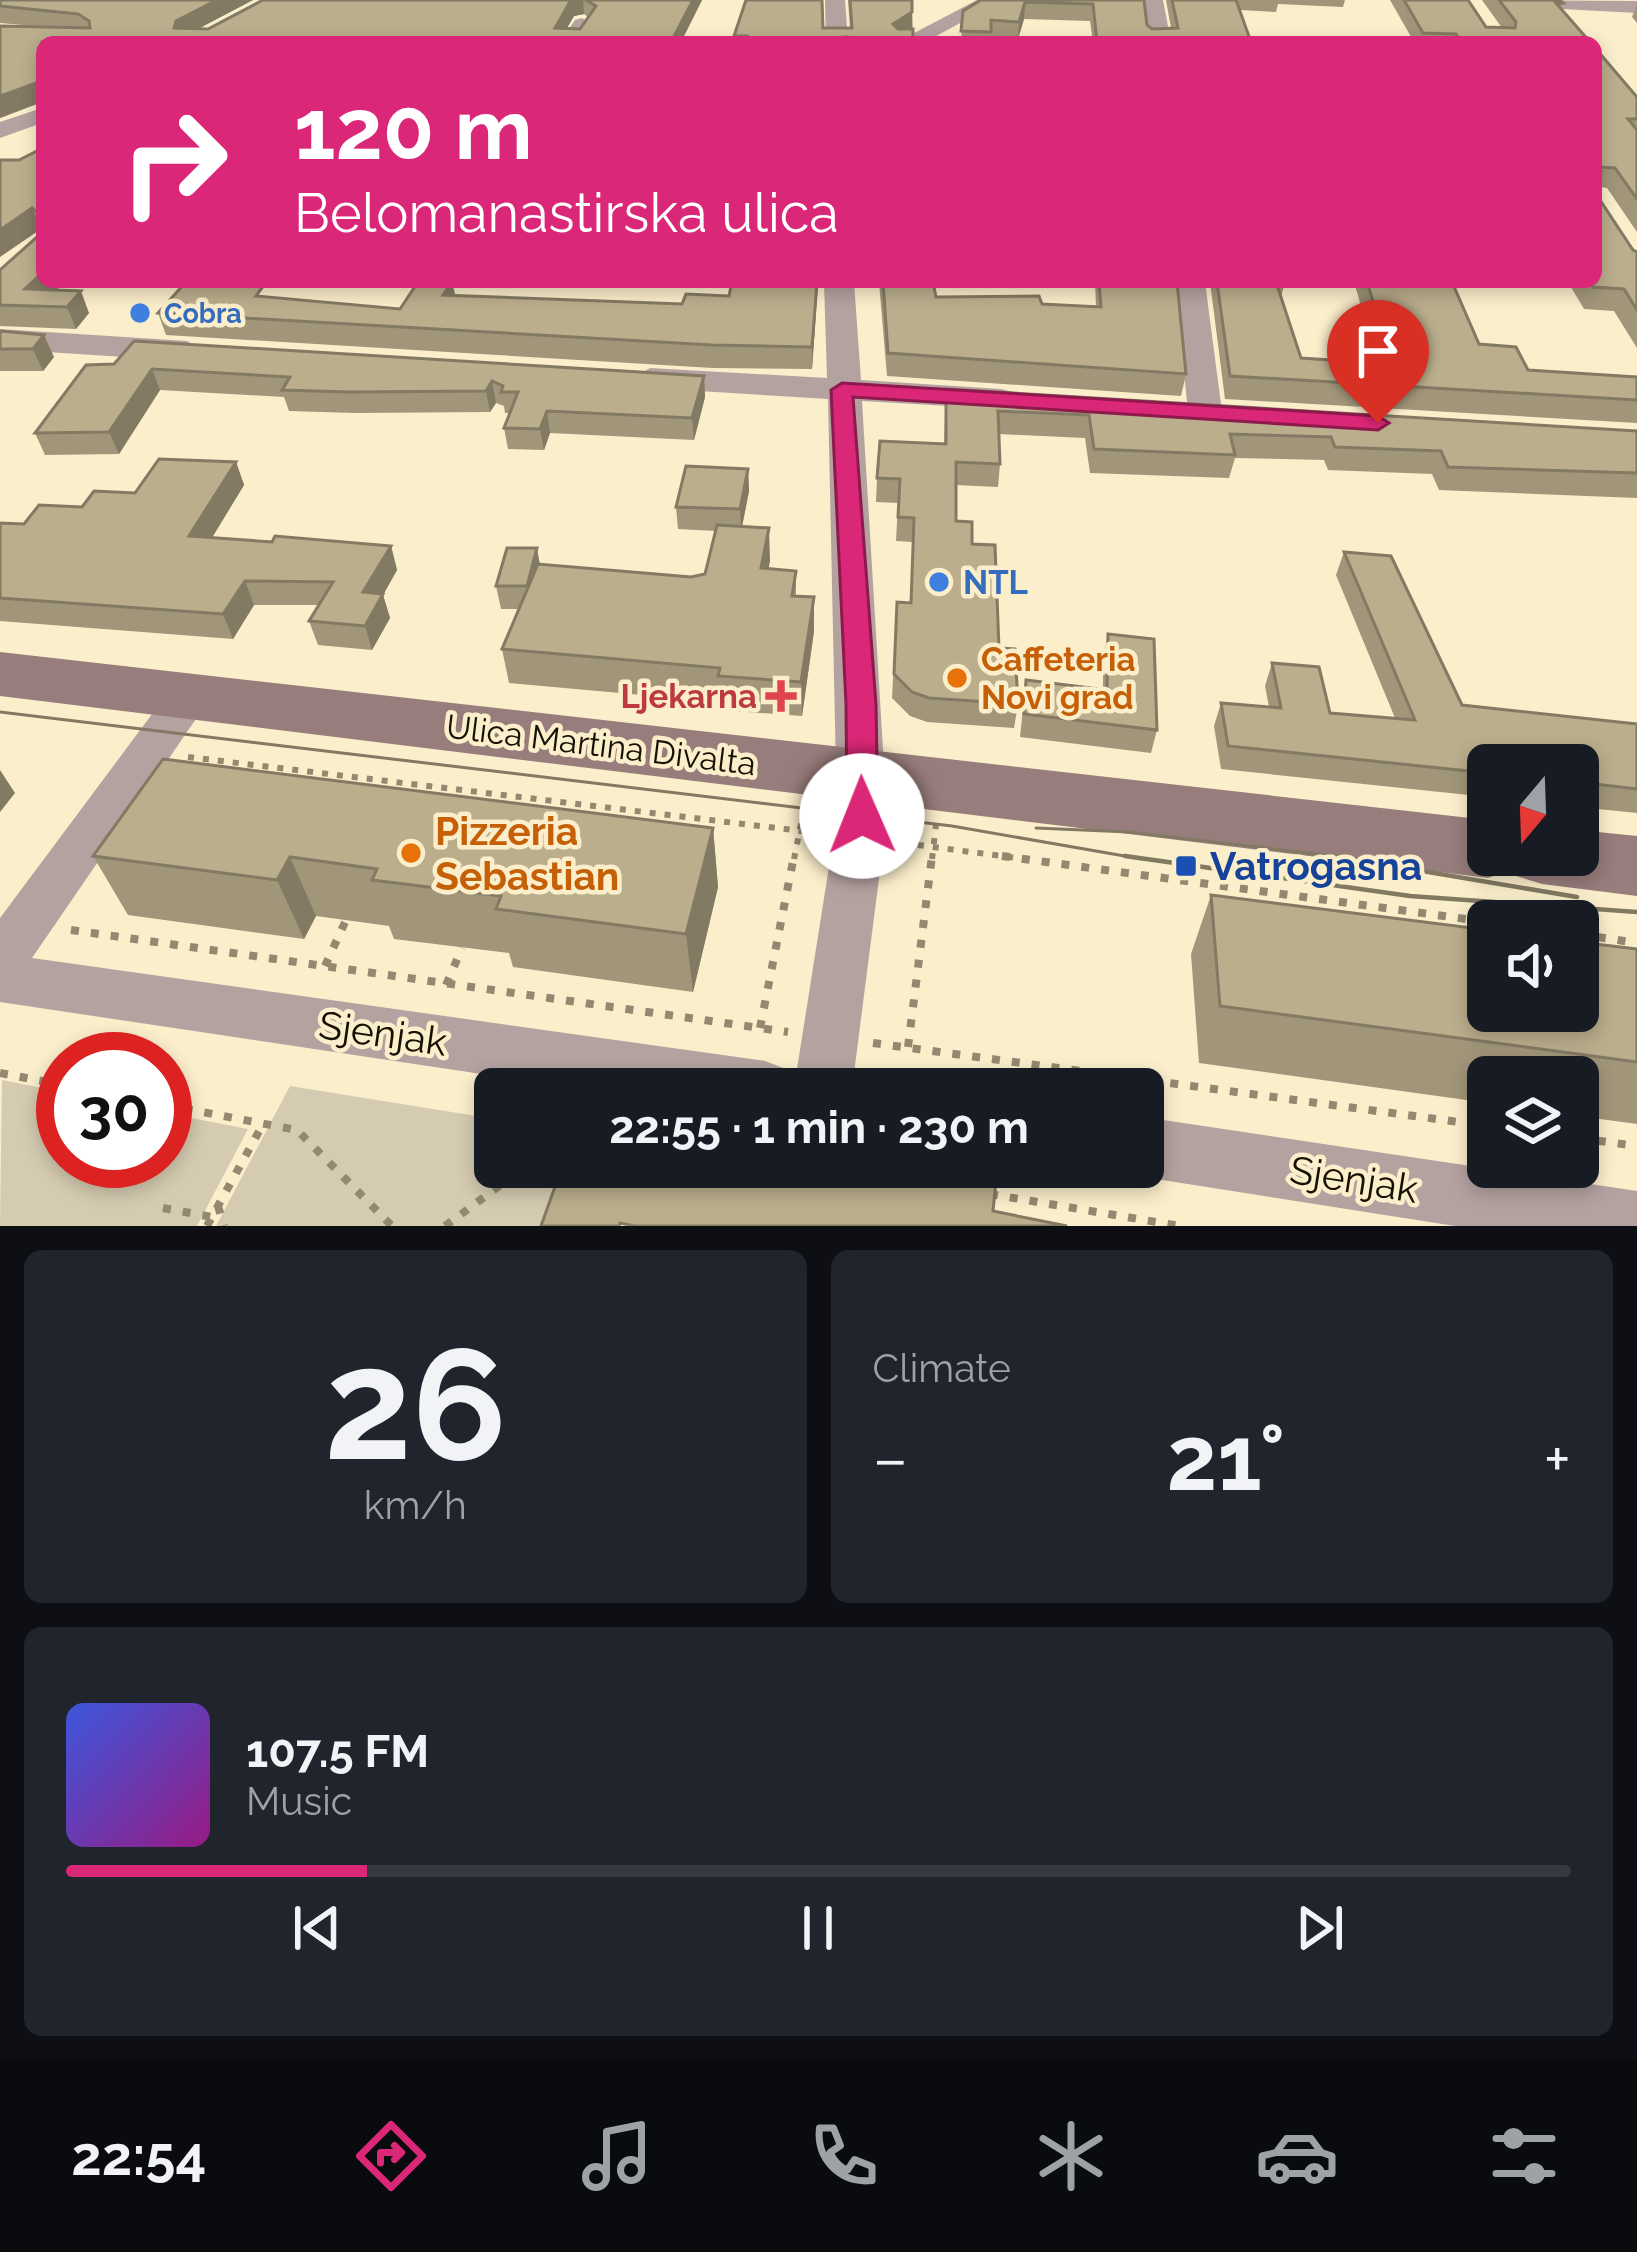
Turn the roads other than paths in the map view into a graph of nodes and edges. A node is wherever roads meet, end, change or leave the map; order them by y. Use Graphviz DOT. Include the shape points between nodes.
graph roads {
  1 [pos="835,0"];
  2 [pos="994,0"];
  3 [pos="1153,0"];
  4 [pos="1503,0"];
  5 [pos="1637,7"];
  6 [pos="837,36"];
  7 [pos="920,36"];
  8 [pos="1159,36"];
  9 [pos="36,118"];
  10 [pos="0,131"];
  11 [pos="838,288"];
  12 [pos="1191,288"];
  13 [pos="0,339"];
  14 [pos="211,352"];
  15 [pos="612,376"];
  16 [pos="842,390"];
  17 [pos="1044,402"];
  18 [pos="1205,412"];
  19 [pos="0,674"];
  20 [pos="189,697"];
  21 [pos="836,772"];
  22 [pos="1467,847"];
  23 [pos="1599,862"];
  24 [pos="1637,866"];
  25 [pos="0,960"];
  26 [pos="0,978"];
  27 [pos="827,1064"];
  28 [pos="620,1068"];
  29 [pos="1164,1150"];
  30 [pos="1637,1223"];
  1 -- 6 [label="street"];
  2 -- 7 [label="street"];
  3 -- 8 [label="street"];
  4 -- 5 [label="street"];
  9 -- 10 [label="street"];
  11 -- 16 [label="street"];
  12 -- 18 [label="street"];
  13 -- 14 [label="street"];
  15 -- 16 [label="street"];
  16 -- 17 [label="street"];
  16 -- 21 [label="street"];
  19 -- 20 [label="street, Ulica Martina Divalta"];
  20 -- 21 [label="street, Ulica Martina Divalta"];
  20 -- 25 [label="street"];
  21 -- 22 [label="street, Ulica Martina Divalta"];
  21 -- 27 [label="street" via="860,854"];
  23 -- 24 [label="street"];
  26 -- 28 [label="street, Sjenjak"];
  29 -- 30 [label="street, Sjenjak"];
}
